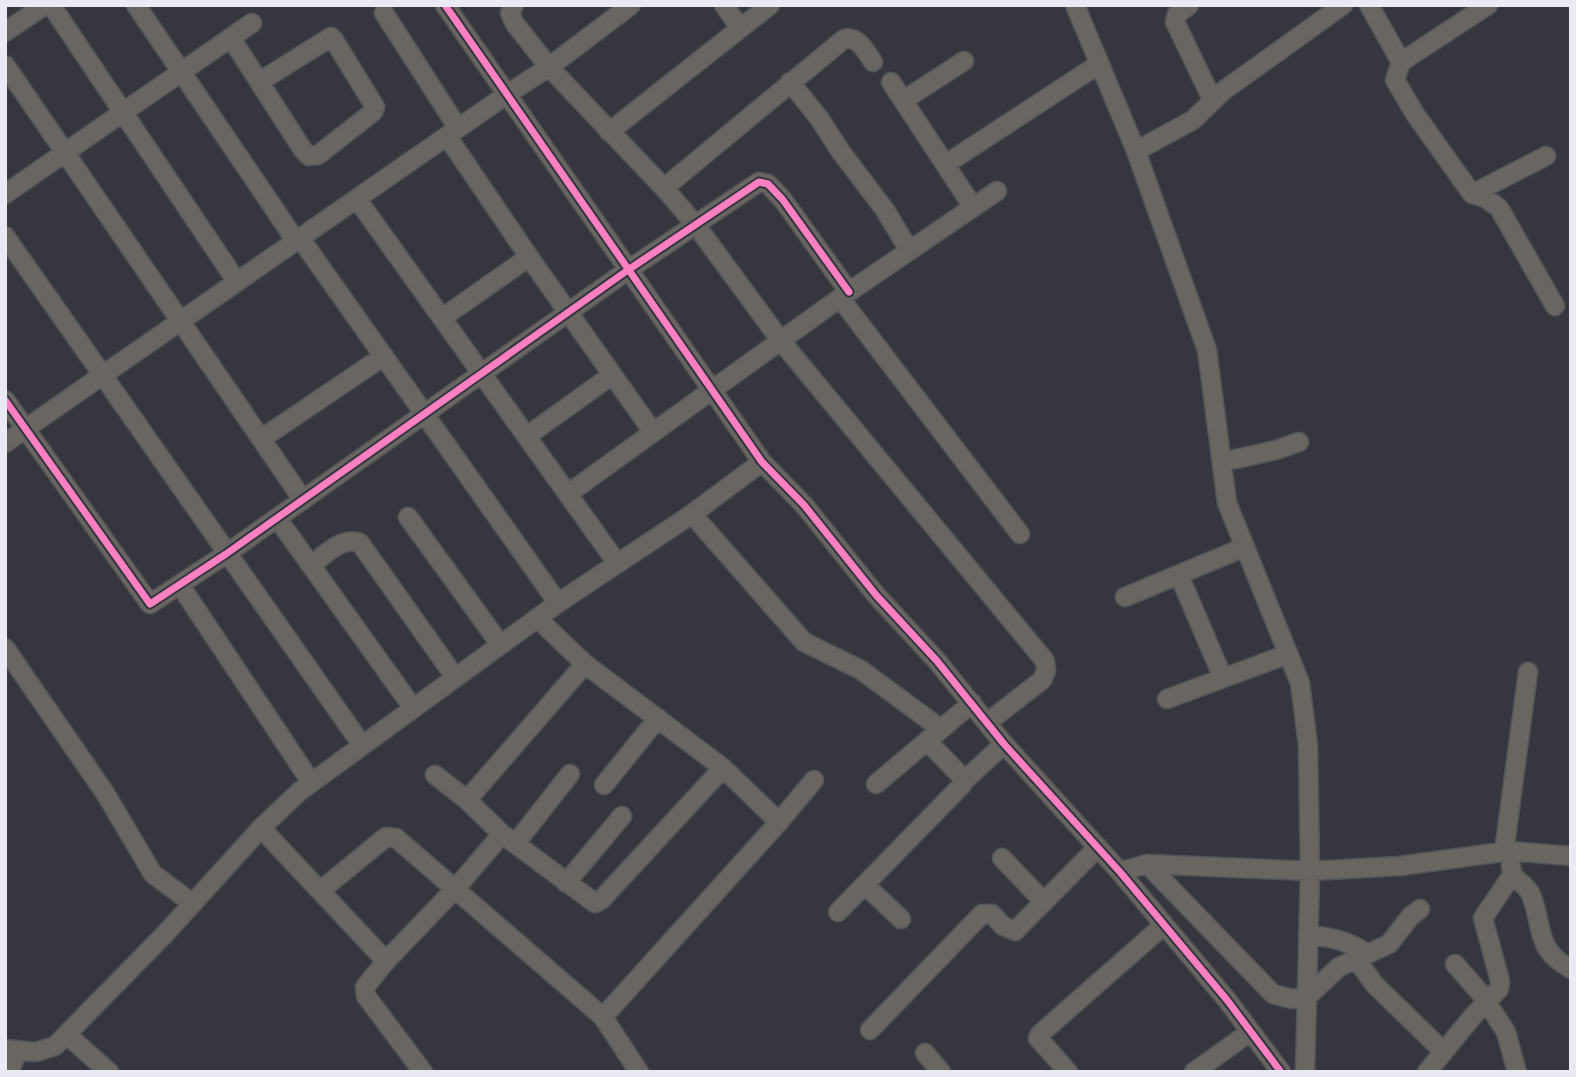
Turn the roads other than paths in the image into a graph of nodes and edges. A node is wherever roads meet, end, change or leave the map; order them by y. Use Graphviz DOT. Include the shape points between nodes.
graph roads {
  1 [pos="45,5"];
  2 [pos="51,5"];
  3 [pos="136,5"];
  4 [pos="445,5"];
  5 [pos="514,5"];
  6 [pos="631,5"];
  7 [pos="724,5"];
  8 [pos="770,5"];
  9 [pos="1075,5"];
  10 [pos="1189,5"];
  11 [pos="1343,5"];
  12 [pos="1369,5"];
  13 [pos="1488,5"];
  14 [pos="384,13"];
  15 [pos="252,23"];
  16 [pos="740,28"];
  17 [pos="5,32"];
  18 [pos="231,38"];
  19 [pos="964,61"];
  20 [pos="873,62"];
  21 [pos="1401,62"];
  22 [pos="1100,64"];
  23 [pos="5,65"];
  24 [pos="549,67"];
  25 [pos="181,73"];
  26 [pos="259,82"];
  27 [pos="790,82"];
  28 [pos="891,82"];
  29 [pos="506,95"];
  30 [pos="904,100"];
  31 [pos="1213,102"];
  32 [pos="123,113"];
  33 [pos="452,132"];
  34 [pos="609,132"];
  35 [pos="1136,151"];
  36 [pos="64,152"];
  37 [pos="1546,156"];
  38 [pos="946,164"];
  39 [pos="664,188"];
  40 [pos="997,191"];
  41 [pos="5,194"];
  42 [pos="1472,194"];
  43 [pos="357,199"];
  44 [pos="973,207"];
  45 [pos="695,225"];
  46 [pos="5,236"];
  47 [pos="298,240"];
  48 [pos="909,250"];
  49 [pos="529,257"];
  50 [pos="628,270"];
  51 [pos="237,282"];
  52 [pos="844,295"];
  53 [pos="1555,306"];
  54 [pos="569,312"];
  55 [pos="442,318"];
  56 [pos="180,322"];
  57 [pos="781,341"];
  58 [pos="384,356"];
  59 [pos="482,373"];
  60 [pos="612,375"];
  61 [pos="103,376"];
  62 [pos="711,391"];
  63 [pos="5,400"];
  64 [pos="425,414"];
  65 [pos="26,430"];
  66 [pos="653,432"];
  67 [pos="527,436"];
  68 [pos="261,439"];
  69 [pos="1299,442"];
  70 [pos="5,443"];
  71 [pos="762,462"];
  72 [pos="1222,462"];
  73 [pos="569,493"];
  74 [pos="303,500"];
  75 [pos="692,514"];
  76 [pos="408,517"];
  77 [pos="277,518"];
  78 [pos="1020,534"];
  79 [pos="1245,547"];
  80 [pos="226,554"];
  81 [pos="617,563"];
  82 [pos="312,565"];
  83 [pos="1179,575"];
  84 [pos="180,585"];
  85 [pos="1125,597"];
  86 [pos="558,603"];
  87 [pos="537,618"];
  88 [pos="500,644"];
  89 [pos="5,648"];
  90 [pos="1287,654"];
  91 [pos="584,664"];
  92 [pos="1528,672"];
  93 [pos="456,677"];
  94 [pos="1223,678"];
  95 [pos="1167,699"];
  96 [pos="972,703"];
  97 [pos="413,708"];
  98 [pos="658,718"];
  99 [pos="988,722"];
  100 [pos="934,735"];
  101 [pos="1004,744"];
  102 [pos="362,745"];
  103 [pos="723,768"];
  104 [pos="570,774"];
  105 [pos="435,775"];
  106 [pos="814,780"];
  107 [pos="964,781"];
  108 [pos="312,782"];
  109 [pos="877,784"];
  110 [pos="604,785"];
  111 [pos="467,800"];
  112 [pos="622,816"];
  113 [pos="779,822"];
  114 [pos="261,828"];
  115 [pos="509,839"];
  116 [pos="1098,847"];
  117 [pos="1511,852"];
  118 [pos="1571,856"];
  119 [pos="1002,858"];
  120 [pos="1147,864"];
  121 [pos="1310,871"];
  122 [pos="1120,872"];
  123 [pos="1512,875"];
  124 [pos="566,883"];
  125 [pos="865,885"];
  126 [pos="456,888"];
  127 [pos="320,891"];
  128 [pos="1044,902"];
  129 [pos="192,903"];
  130 [pos="1420,909"];
  131 [pos="838,912"];
  132 [pos="901,919"];
  133 [pos="1164,925"];
  134 [pos="1308,935"];
  135 [pos="1362,957"];
  136 [pos="386,961"];
  137 [pos="1455,964"];
  138 [pos="1571,969"];
  139 [pos="1307,997"];
  140 [pos="1486,1002"];
  141 [pos="603,1017"];
  142 [pos="870,1030"];
  143 [pos="1250,1032"];
  144 [pos="67,1035"];
  145 [pos="12,1050"];
  146 [pos="1444,1052"];
  147 [pos="925,1054"];
  148 [pos="9,1072"];
  149 [pos="109,1072"];
  150 [pos="423,1072"];
  151 [pos="639,1072"];
  152 [pos="941,1072"];
  153 [pos="1068,1072"];
  154 [pos="1194,1072"];
  155 [pos="1281,1072"];
  156 [pos="1305,1072"];
  157 [pos="1427,1072"];
  158 [pos="1517,1072"];
  1 -- 17 [label="street"];
  2 -- 32 [label="street"];
  3 -- 25 [label="street"];
  4 -- 29 [label="street"];
  5 -- 24 [label="street" via="510,13 515,24"];
  6 -- 24 [label="street"];
  7 -- 16 [label="street"];
  8 -- 16 [label="street"];
  9 -- 22 [label="street"];
  10 -- 31 [label="street" via="1177,14 1175,22"];
  11 -- 31 [label="street"];
  12 -- 21 [label="street"];
  13 -- 21 [label="street"];
  14 -- 33 [label="street"];
  15 -- 18 [label="street"];
  16 -- 34 [label="street"];
  18 -- 25 [label="street"];
  18 -- 26 [label="street"];
  19 -- 30 [label="street"];
  20 -- 27 [label="street" via="857,41 849,38"];
  21 -- 42 [label="street" via="1395,80"];
  22 -- 35 [label="street"];
  22 -- 38 [label="street"];
  23 -- 36 [label="street"];
  24 -- 29 [label="street"];
  24 -- 34 [label="street"];
  25 -- 32 [label="street"];
  25 -- 47 [label="street"];
  26 -- 26 [label="street" via="309,156 318,155 375,107 331,37"];
  27 -- 39 [label="street"];
  27 -- 48 [label="street" via="885,210"];
  28 -- 30 [label="street"];
  29 -- 33 [label="street"];
  29 -- 50 [label="street"];
  30 -- 38 [label="street"];
  31 -- 35 [label="street" via="1193,120"];
  32 -- 36 [label="street"];
  32 -- 51 [label="street"];
  33 -- 43 [label="street"];
  33 -- 49 [label="street"];
  34 -- 39 [label="street"];
  35 -- 72 [label="street" via="1207,350"];
  36 -- 41 [label="street"];
  36 -- 56 [label="street"];
  37 -- 42 [label="street"];
  38 -- 44 [label="street"];
  39 -- 45 [label="street"];
  40 -- 44 [label="street"];
  42 -- 53 [label="street" via="1499,208"];
  43 -- 47 [label="street"];
  43 -- 55 [label="street"];
  44 -- 48 [label="street"];
  45 -- 50 [label="street"];
  45 -- 52 [label="street" via="756,184 768,184"];
  45 -- 57 [label="street"];
  46 -- 61 [label="street"];
  47 -- 51 [label="street"];
  47 -- 58 [label="street"];
  48 -- 52 [label="street"];
  49 -- 54 [label="street"];
  49 -- 55 [label="street"];
  50 -- 54 [label="street"];
  50 -- 62 [label="street"];
  51 -- 56 [label="street"];
  52 -- 57 [label="street"];
  52 -- 78 [label="street"];
  54 -- 59 [label="street"];
  54 -- 60 [label="street"];
  55 -- 59 [label="street"];
  56 -- 61 [label="street"];
  56 -- 68 [label="street"];
  57 -- 62 [label="street"];
  57 -- 99 [label="street" via="1045,661 1042,680"];
  58 -- 64 [label="street"];
  58 -- 68 [label="street"];
  59 -- 64 [label="street"];
  59 -- 67 [label="street"];
  60 -- 66 [label="street"];
  60 -- 67 [label="street"];
  61 -- 65 [label="street"];
  61 -- 80 [label="street"];
  62 -- 66 [label="street"];
  62 -- 71 [label="street"];
  63 -- 65 [label="street"];
  64 -- 74 [label="street"];
  64 -- 86 [label="street"];
  65 -- 70 [label="street"];
  65 -- 84 [label="street" via="148,603"];
  66 -- 73 [label="street"];
  67 -- 73 [label="street"];
  68 -- 74 [label="street"];
  69 -- 72 [label="street"];
  71 -- 75 [label="street"];
  71 -- 96 [label="street"];
  72 -- 79 [label="street" via="1227,503"];
  73 -- 81 [label="street"];
  74 -- 77 [label="street"];
  75 -- 81 [label="street"];
  75 -- 100 [label="street" via="804,642 861,670"];
  76 -- 88 [label="street"];
  77 -- 80 [label="street"];
  77 -- 82 [label="street"];
  79 -- 83 [label="street"];
  79 -- 90 [label="street"];
  80 -- 84 [label="street"];
  80 -- 102 [label="street"];
  81 -- 86 [label="street"];
  82 -- 93 [label="street" via="342,543 360,543"];
  82 -- 97 [label="street"];
  83 -- 85 [label="street"];
  83 -- 94 [label="street"];
  84 -- 108 [label="street"];
  86 -- 87 [label="street"];
  87 -- 88 [label="street"];
  87 -- 91 [label="street"];
  88 -- 93 [label="street"];
  89 -- 129 [label="street" via="153,874"];
  90 -- 94 [label="street"];
  90 -- 121 [label="street" via="1300,684 1308,745"];
  91 -- 98 [label="street"];
  91 -- 111 [label="street"];
  92 -- 117 [label="street"];
  93 -- 97 [label="street"];
  94 -- 95 [label="street"];
  96 -- 99 [label="street"];
  96 -- 100 [label="street"];
  97 -- 102 [label="street"];
  98 -- 103 [label="street"];
  98 -- 110 [label="street"];
  99 -- 101 [label="street"];
  100 -- 107 [label="street"];
  100 -- 109 [label="street"];
  101 -- 107 [label="street"];
  101 -- 116 [label="street"];
  102 -- 108 [label="street"];
  103 -- 113 [label="street"];
  103 -- 124 [label="street" via="598,903"];
  104 -- 115 [label="street"];
  105 -- 111 [label="street"];
  106 -- 113 [label="street"];
  107 -- 125 [label="street"];
  108 -- 114 [label="street"];
  111 -- 115 [label="street"];
  112 -- 124 [label="street"];
  113 -- 141 [label="street"];
  114 -- 127 [label="street"];
  114 -- 129 [label="street"];
  115 -- 124 [label="street"];
  115 -- 126 [label="street"];
  116 -- 122 [label="street"];
  116 -- 128 [label="street"];
  117 -- 118 [label="street"];
  117 -- 121 [label="street"];
  117 -- 123 [label="street"];
  119 -- 128 [label="street"];
  120 -- 121 [label="street"];
  120 -- 122 [label="street"];
  120 -- 139 [label="street" via="1273,994"];
  121 -- 134 [label="street"];
  122 -- 133 [label="street"];
  123 -- 138 [label="street" via="1530,892 1541,939 1556,961"];
  123 -- 140 [label="street" via="1483,918 1500,981 1497,993"];
  125 -- 131 [label="street"];
  125 -- 132 [label="street"];
  126 -- 127 [label="street" via="391,836"];
  126 -- 136 [label="street"];
  126 -- 141 [label="street"];
  127 -- 136 [label="street"];
  128 -- 142 [label="street" via="1013,932 992,914 982,914"];
  129 -- 144 [label="street"];
  130 -- 135 [label="street" via="1389,944"];
  133 -- 143 [label="street"];
  133 -- 153 [label="street" via="1040,1034 1042,1044"];
  134 -- 135 [label="street" via="1358,947"];
  134 -- 139 [label="street"];
  135 -- 139 [label="street" via="1339,967"];
  135 -- 146 [label="street" via="1375,985"];
  136 -- 150 [label="street" via="366,984 366,996"];
  137 -- 140 [label="street"];
  139 -- 156 [label="street"];
  140 -- 146 [label="street"];
  140 -- 158 [label="street" via="1506,1032"];
  141 -- 151 [label="street"];
  143 -- 154 [label="street"];
  143 -- 155 [label="street"];
  144 -- 145 [label="street" via="55,1046 36,1052"];
  144 -- 149 [label="street"];
  145 -- 148 [label="street"];
  146 -- 157 [label="street"];
  147 -- 152 [label="street"];
}
